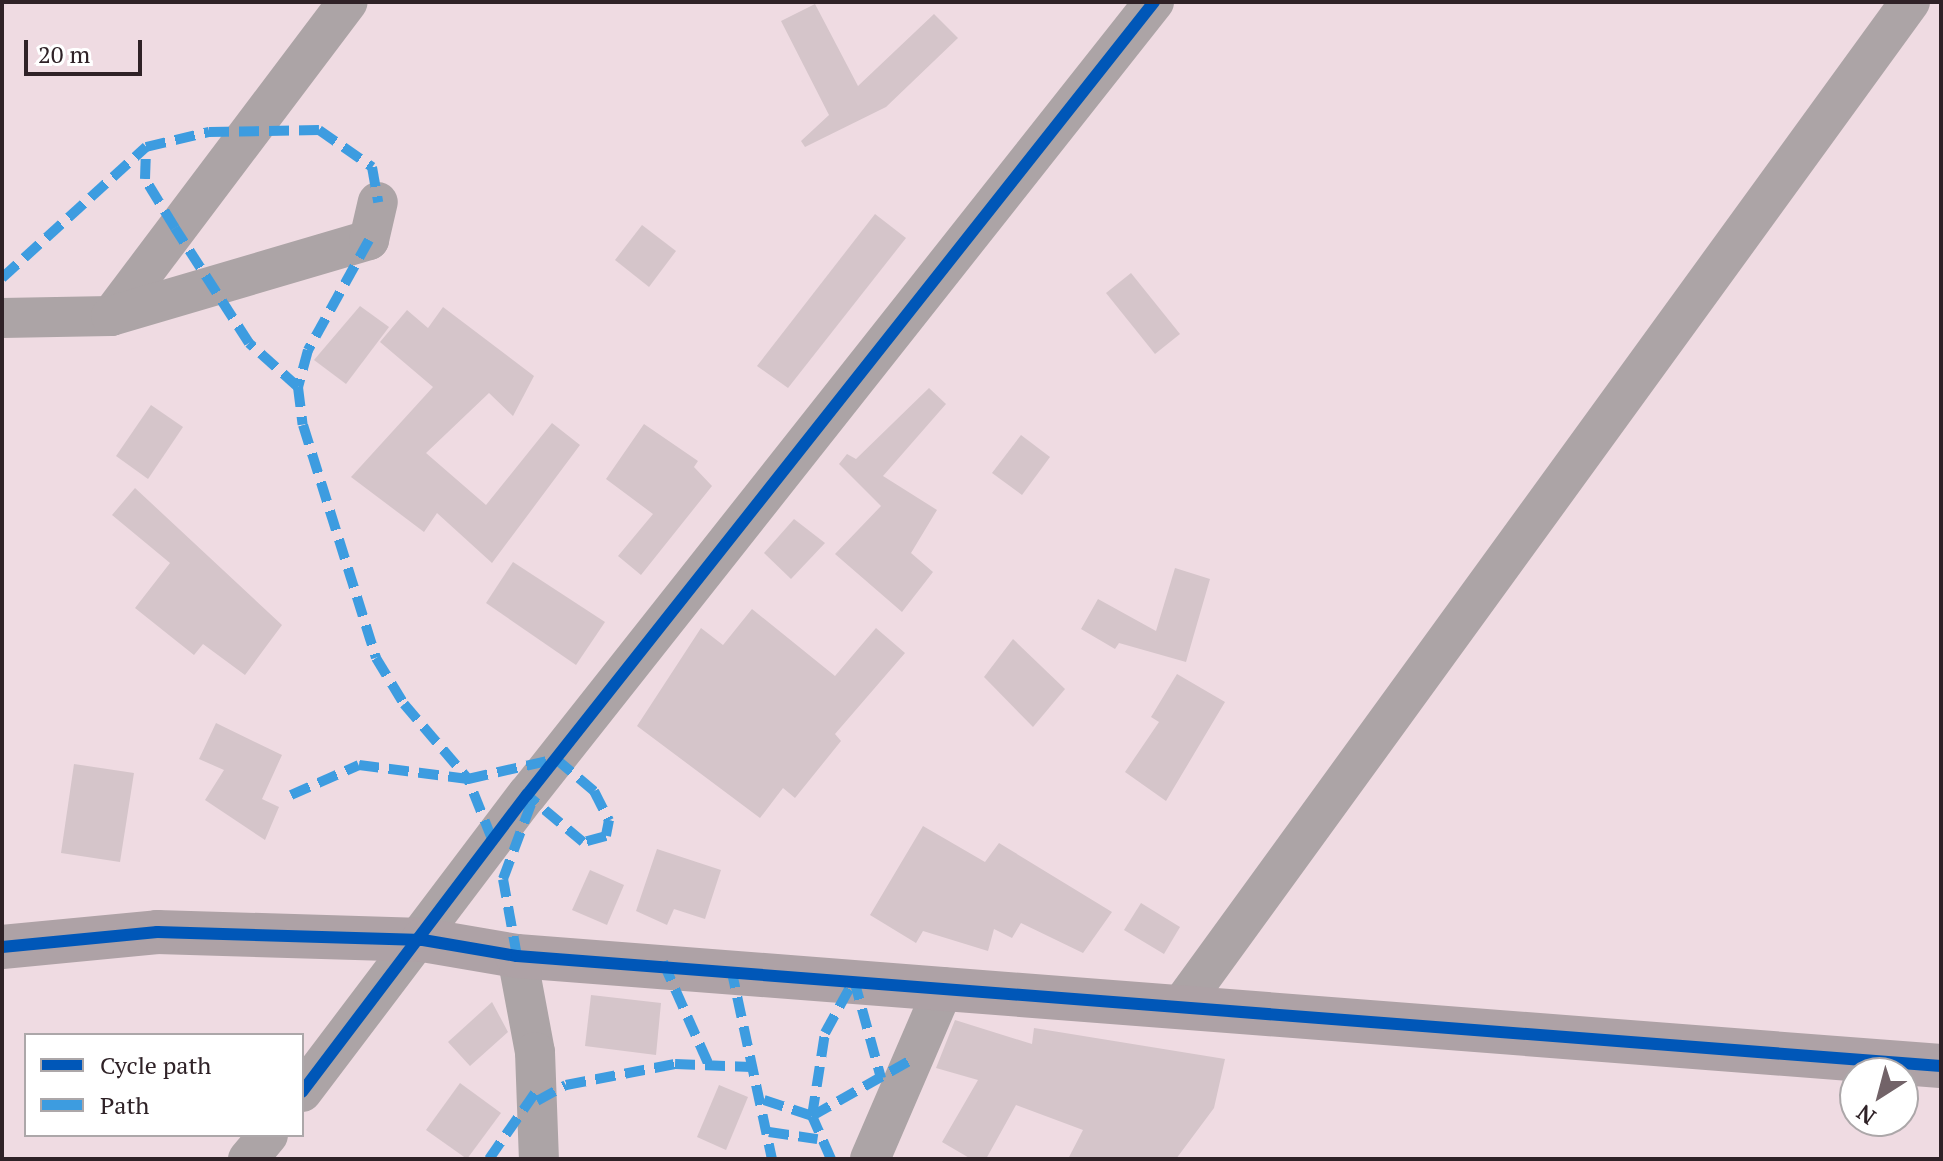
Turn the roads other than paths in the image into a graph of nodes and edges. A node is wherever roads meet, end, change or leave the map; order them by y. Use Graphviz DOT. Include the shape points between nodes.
graph roads {
  1 [pos="348,2"];
  2 [pos="1154,2"];
  3 [pos="1910,2"];
  4 [pos="378,202"];
  5 [pos="111,316"];
  6 [pos="2,318"];
  7 [pos="423,940"];
  8 [pos="2,947"];
  9 [pos="517,956"];
  10 [pos="944,987"];
  11 [pos="1183,1003"];
  12 [pos="1941,1066"];
  13 [pos="304,1089"];
  14 [pos="266,1137"];
  15 [pos="248,1159"];
  16 [pos="539,1159"];
  17 [pos="870,1159"];
  1 -- 5 [label="street"];
  2 -- 7 [label="street" via="492,839"];
  3 -- 11 [label="street"];
  4 -- 5 [label="street" via="369,240"];
  5 -- 6 [label="street"];
  7 -- 8 [label="street" via="157,932"];
  7 -- 9 [label="street"];
  7 -- 13 [label="street"];
  9 -- 10 [label="street"];
  9 -- 16 [label="street" via="535,1052"];
  10 -- 11 [label="street"];
  10 -- 17 [label="street"];
  11 -- 12 [label="street"];
  14 -- 15 [label="street"];
}
